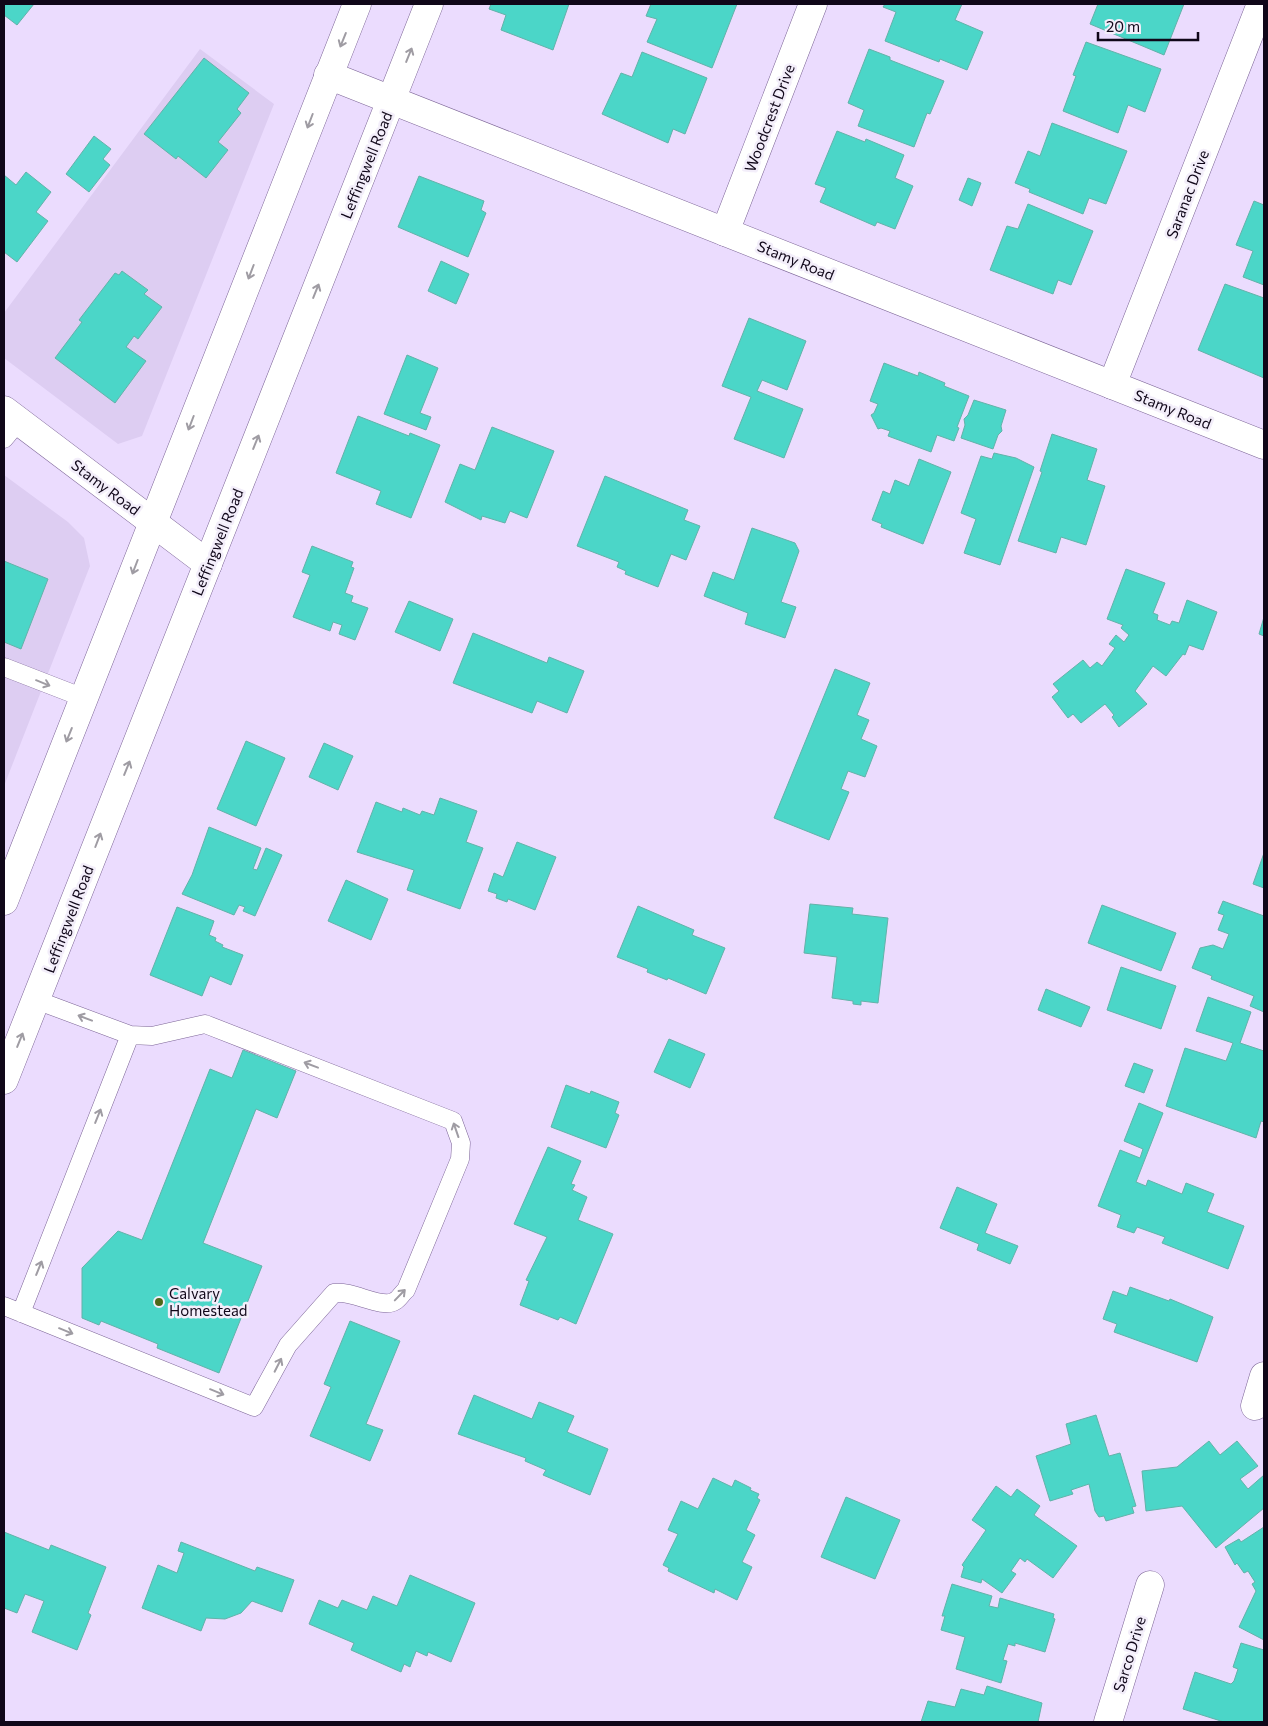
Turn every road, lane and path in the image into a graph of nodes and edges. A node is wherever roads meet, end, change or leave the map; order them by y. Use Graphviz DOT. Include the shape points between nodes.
graph roads {
  1 [pos="357,4"];
  2 [pos="430,4"];
  3 [pos="813,4"];
  4 [pos="1261,4"];
  5 [pos="328,76"];
  6 [pos="391,100"];
  7 [pos="725,232"];
  8 [pos="1112,385"];
  9 [pos="9,423"];
  10 [pos="1264,445"];
  11 [pos="152,522"];
  12 [pos="208,564"];
  13 [pos="4,667"];
  14 [pos="84,698"];
  15 [pos="4,901"];
  16 [pos="36,1000"];
  17 [pos="130,1035"];
  18 [pos="4,1080"];
  19 [pos="4,1306"];
  20 [pos="21,1313"];
  21 [pos="1264,1376"];
  22 [pos="1255,1406"];
  23 [pos="1150,1585"];
  24 [pos="1108,1722"];
  1 -- 5 [label="main road, one-way"];
  6 -- 2 [label="main road, Leffingwell Road, one-way"];
  3 -- 7 [label="main road, Woodcrest Drive"];
  4 -- 8 [label="main road, Saranac Drive"];
  5 -- 6 [label="main road, Stamy Road"];
  5 -- 11 [label="main road, one-way"];
  6 -- 7 [label="main road, Stamy Road"];
  12 -- 6 [label="main road, Leffingwell Road, one-way"];
  7 -- 8 [label="main road, Stamy Road"];
  8 -- 10 [label="main road, Stamy Road"];
  9 -- 11 [label="main road, Stamy Road"];
  11 -- 12 [label="main road, Stamy Road"];
  11 -- 14 [label="main road, one-way"];
  16 -- 12 [label="main road, Leffingwell Road, one-way"];
  13 -- 14 [label="lane, one-way"];
  14 -- 15 [label="main road, one-way"];
  17 -- 16 [label="lane, one-way"];
  18 -- 16 [label="main road, Leffingwell Road, one-way"];
  20 -- 17 [label="lane, one-way"];
  20 -- 17 [label="lane, one-way" via="254,1407 288,1345 334,1293 344,1291 385,1305 395,1301 406,1290 460,1159 462,1144 453,1121 204,1024 152,1036"];
  19 -- 20 [label="lane"];
  21 -- 22 [label="main road"];
  23 -- 24 [label="main road, Sarco Drive"];
}
